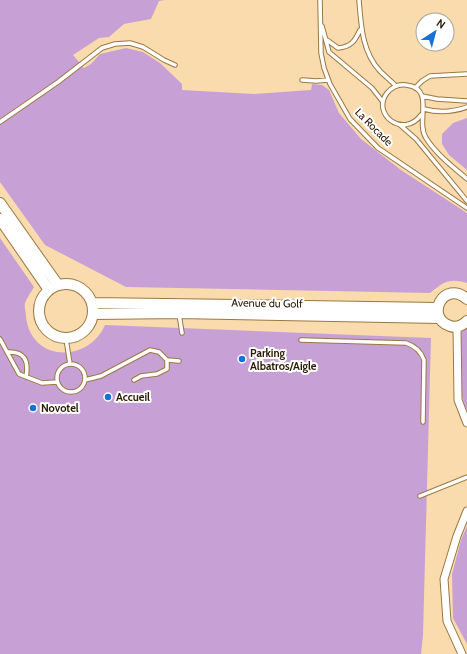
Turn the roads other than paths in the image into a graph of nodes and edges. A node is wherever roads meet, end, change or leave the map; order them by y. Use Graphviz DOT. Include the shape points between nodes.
graph roads {
  1 [pos="320,0"];
  2 [pos="359,0"];
  3 [pos="321,23"];
  4 [pos="361,29"];
  5 [pos="326,39"];
  6 [pos="175,65"];
  7 [pos="467,74"];
  8 [pos="302,80"];
  9 [pos="328,80"];
  10 [pos="396,86"];
  11 [pos="415,88"];
  12 [pos="422,96"];
  13 [pos="467,101"];
  14 [pos="383,102"];
  15 [pos="467,107"];
  16 [pos="424,109"];
  17 [pos="421,116"];
  18 [pos="0,122"];
  19 [pos="400,126"];
  20 [pos="467,179"];
  21 [pos="467,201"];
  22 [pos="0,203"];
  23 [pos="467,208"];
  24 [pos="0,219"];
  25 [pos="58,285"];
  26 [pos="49,290"];
  27 [pos="467,299"];
  28 [pos="92,303"];
  29 [pos="179,313"];
  30 [pos="438,313"];
  31 [pos="94,314"];
  32 [pos="467,322"];
  33 [pos="457,327"];
  34 [pos="182,333"];
  35 [pos="0,339"];
  36 [pos="66,339"];
  37 [pos="301,340"];
  38 [pos="7,352"];
  39 [pos="167,360"];
  40 [pos="179,361"];
  41 [pos="70,364"];
  42 [pos="26,377"];
  43 [pos="85,380"];
  44 [pos="134,380"];
  45 [pos="57,382"];
  46 [pos="423,422"];
  47 [pos="467,423"];
  48 [pos="467,477"];
  49 [pos="420,496"];
  50 [pos="467,511"];
  51 [pos="462,654"];
  1 -- 3 [label="lane, La Rocade"];
  2 -- 4 [label="lane"];
  3 -- 5 [label="lane, La Rocade"];
  3 -- 9 [label="lane, La Rocade" via="321,53"];
  4 -- 5 [label="lane" via="352,44 346,48 338,48"];
  4 -- 10 [label="lane" via="367,51 378,70"];
  5 -- 14 [label="lane, La Rocade" via="330,52 372,88"];
  6 -- 18 [label="lane" via="143,47 130,43 114,44 102,48"];
  7 -- 11 [label="lane" via="430,76"];
  8 -- 9 [label="lane"];
  9 -- 23 [label="lane, La Rocade" via="350,119 378,148"];
  10 -- 11 [label="lane" via="409,85"];
  10 -- 14 [label="lane" via="388,92"];
  11 -- 12 [label="lane"];
  12 -- 13 [label="lane"];
  12 -- 16 [label="lane"];
  14 -- 19 [label="lane" via="389,120"];
  15 -- 16 [label="lane" via="434,112"];
  16 -- 17 [label="lane"];
  17 -- 19 [label="lane" via="412,124"];
  17 -- 20 [label="lane" via="422,130 426,138 444,159"];
  19 -- 21 [label="lane, La Rocade" via="416,139"];
  22 -- 25 [label="street"];
  24 -- 26 [label="street"];
  25 -- 26 [label="street"];
  25 -- 28 [label="street" via="75,285 86,292"];
  26 -- 36 [label="street" via="42,297 39,306 42,324 48,332"];
  27 -- 30 [label="street" via="452,293 439,302"];
  28 -- 30 [label="street, Avenue du Golf"];
  28 -- 31 [label="street"];
  29 -- 30 [label="street, Avenue du Golf"];
  29 -- 31 [label="street, Avenue du Golf"];
  29 -- 34 [label="lane"];
  30 -- 33 [label="street, Avenue du Golf" via="444,323"];
  31 -- 36 [label="street" via="92,322 81,335"];
  32 -- 33 [label="street"];
  33 -- 47 [label="street" via="458,400"];
  35 -- 38 [label="lane"];
  36 -- 41 [label="lane"];
  37 -- 46 [label="lane" via="406,343 418,349 424,360"];
  38 -- 42 [label="lane" via="18,374"];
  38 -- 42 [label="lane" via="14,352 26,359"];
  39 -- 40 [label="lane"];
  39 -- 43 [label="lane" via="159,352 150,350 101,376"];
  39 -- 44 [label="lane" via="167,370"];
  41 -- 43 [label="lane" via="78,366 84,372"];
  41 -- 45 [label="lane" via="62,367 57,374"];
  42 -- 45 [label="lane" via="42,383"];
  43 -- 45 [label="lane" via="76,392 68,393 61,389"];
  48 -- 49 [label="lane"];
  50 -- 51 [label="street" via="444,579 447,621"];
}
